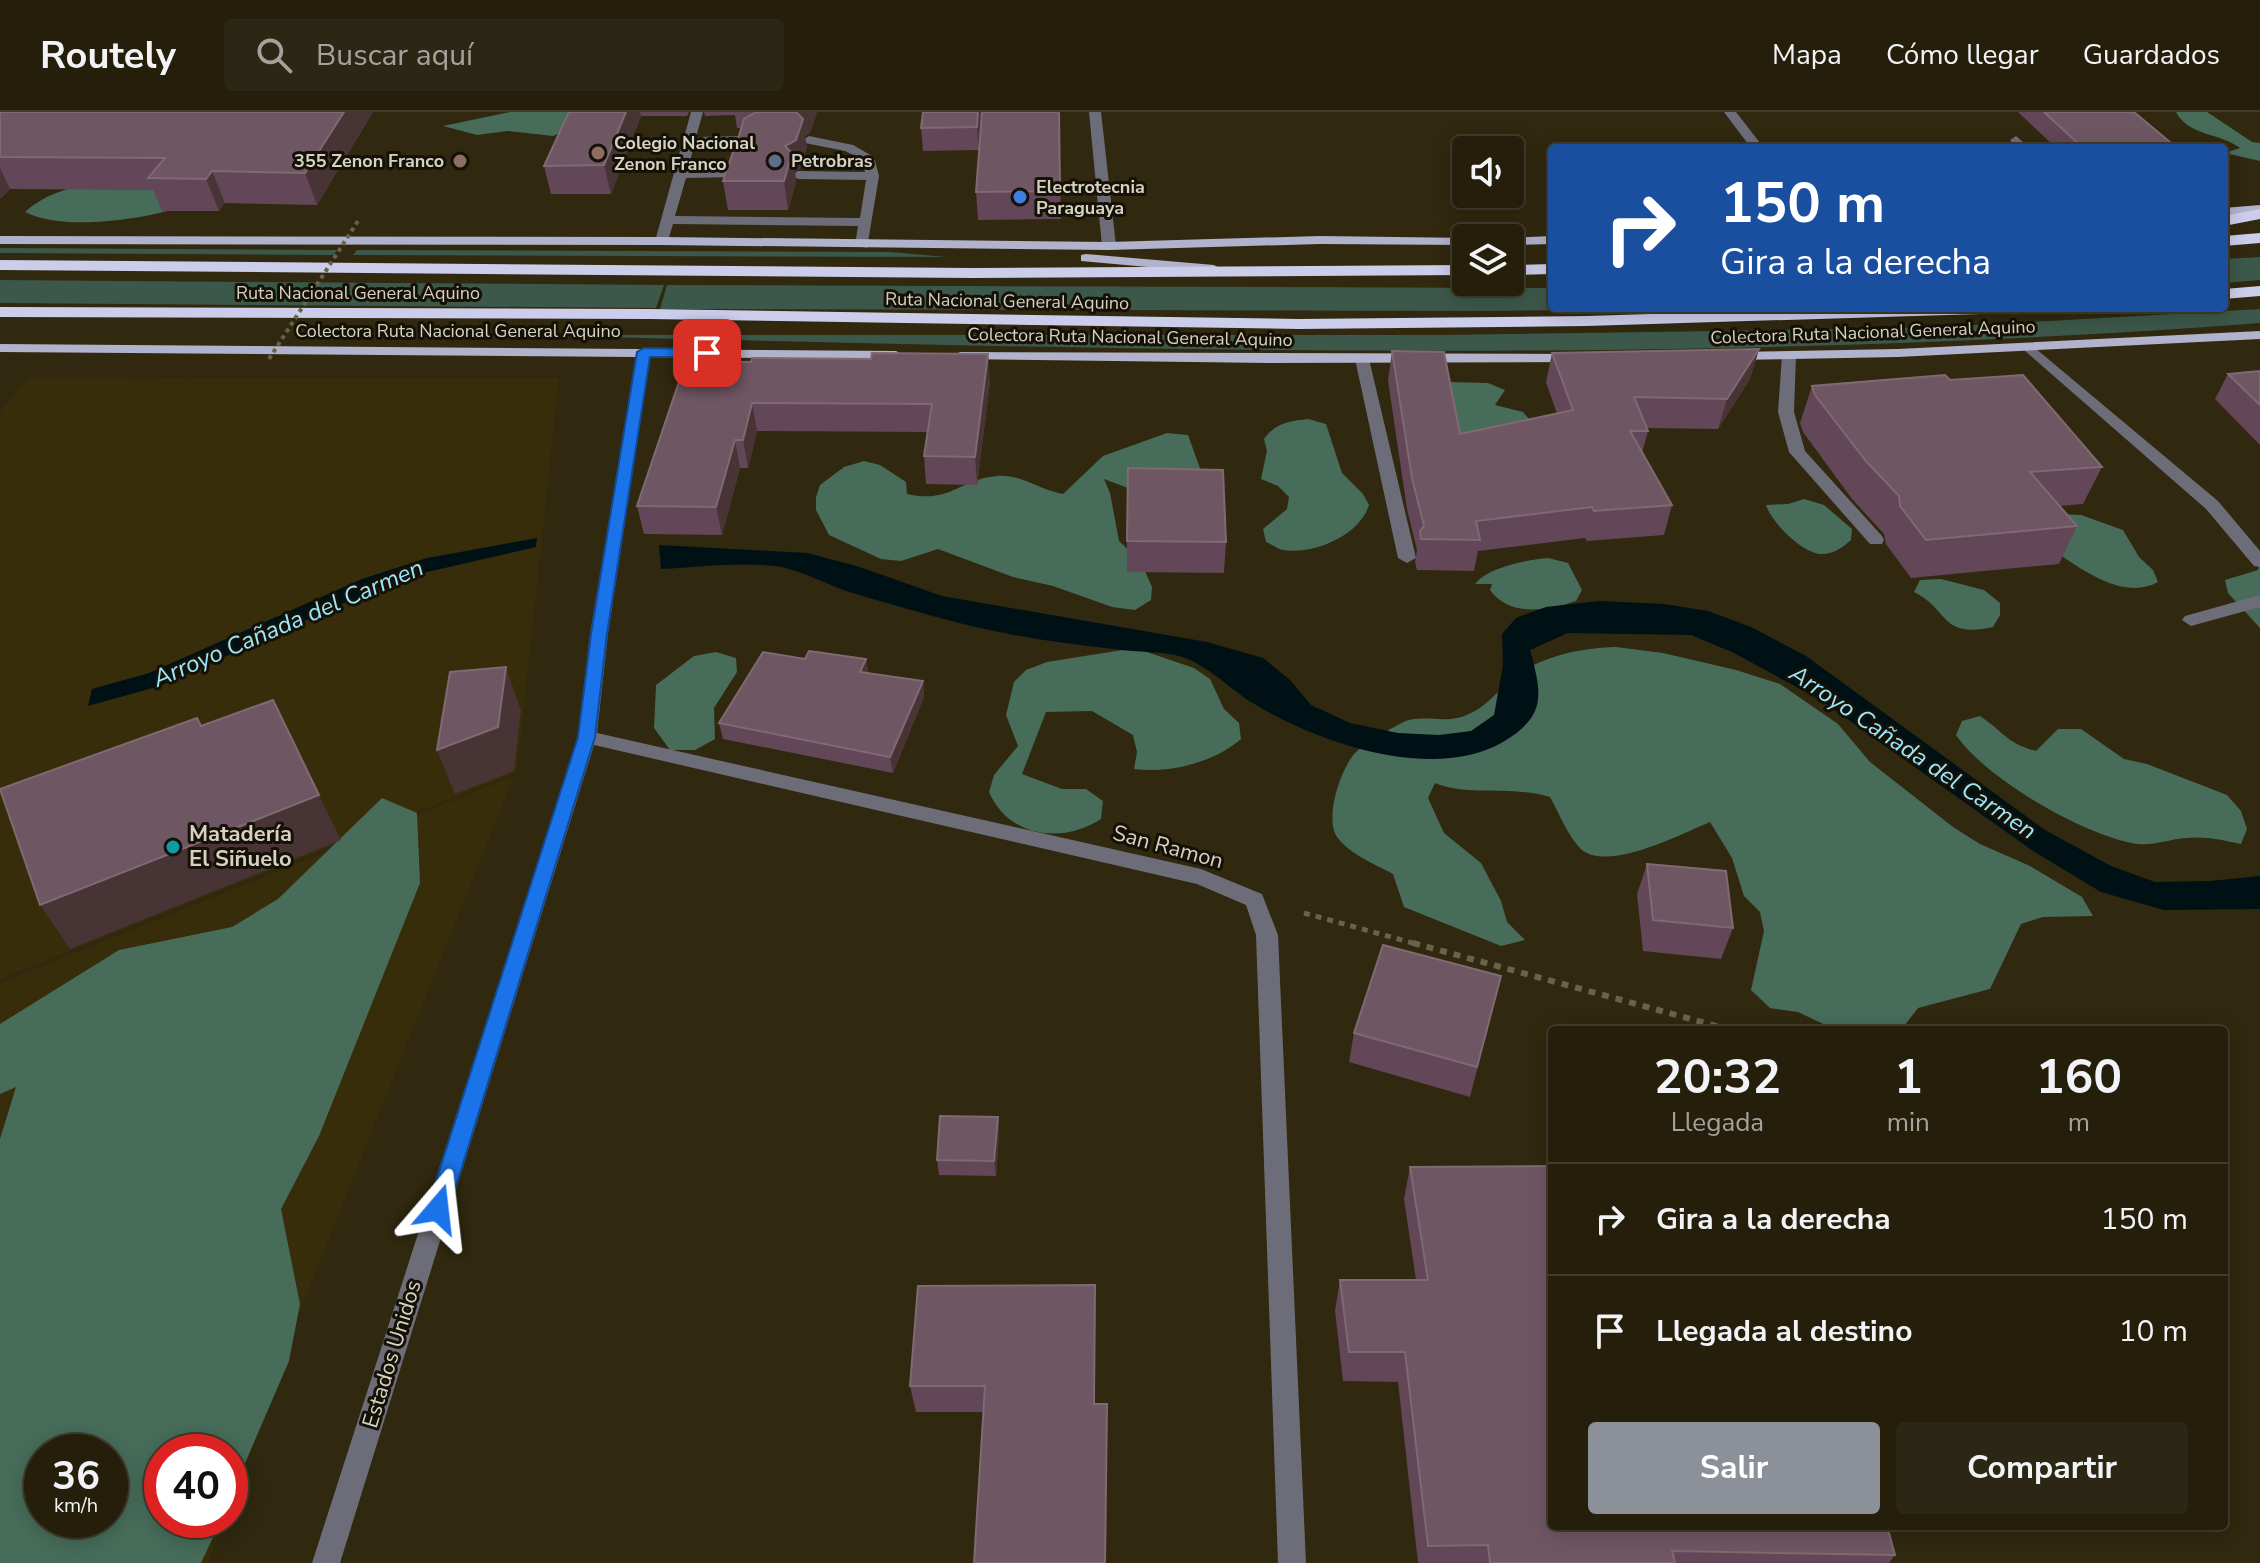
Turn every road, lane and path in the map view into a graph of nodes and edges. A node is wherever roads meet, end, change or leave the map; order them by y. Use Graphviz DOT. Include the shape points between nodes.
graph roads {
  1 [pos="697,112"];
  2 [pos="1095,112"];
  3 [pos="1730,112"];
  4 [pos="752,140"];
  5 [pos="809,140"];
  6 [pos="690,141"];
  7 [pos="1755,144"];
  8 [pos="740,173"];
  9 [pos="680,174"];
  10 [pos="798,175"];
  11 [pos="873,176"];
  12 [pos="2228,212"];
  13 [pos="2260,212"];
  14 [pos="668,220"];
  15 [pos="2228,220"];
  16 [pos="358,221"];
  17 [pos="864,222"];
  18 [pos="2260,238"];
  19 [pos="0,240"];
  20 [pos="1548,240"];
  21 [pos="662,241"];
  22 [pos="1452,241"];
  23 [pos="1524,241"];
  24 [pos="2228,241"];
  25 [pos="862,245"];
  26 [pos="945,245"];
  27 [pos="1109,246"];
  28 [pos="0,265"];
  29 [pos="1548,269"];
  30 [pos="1452,270"];
  31 [pos="1524,270"];
  32 [pos="1258,273"];
  33 [pos="2260,293"];
  34 [pos="2228,295"];
  35 [pos="0,312"];
  36 [pos="1881,312"];
  37 [pos="2260,335"];
  38 [pos="2029,347"];
  39 [pos="0,348"];
  40 [pos="644,352"];
  41 [pos="910,355"];
  42 [pos="1789,355"];
  43 [pos="941,356"];
  44 [pos="1594,357"];
  45 [pos="1717,357"];
  46 [pos="269,359"];
  47 [pos="1362,359"];
  48 [pos="1876,540"];
  49 [pos="1407,558"];
  50 [pos="2260,562"];
  51 [pos="2260,601"];
  52 [pos="2191,620"];
  53 [pos="587,737"];
  54 [pos="1255,900"];
  55 [pos="1716,1026"];
  56 [pos="326,1563"];
  57 [pos="1292,1563"];
  1 -- 6 [label="street"];
  2 -- 27 [label="street"];
  3 -- 7 [label="street"];
  4 -- 6 [label="street"];
  5 -- 11 [label="street" via="868,157"];
  6 -- 9 [label="street"];
  8 -- 9 [label="street"];
  9 -- 14 [label="street"];
  10 -- 11 [label="street"];
  11 -- 17 [label="street"];
  12 -- 13 [label="main road"];
  13 -- 15 [label="highway"];
  14 -- 17 [label="street"];
  14 -- 21 [label="street"];
  16 -- 46 [label="path, bridge"];
  17 -- 25 [label="street"];
  18 -- 24 [label="highway"];
  19 -- 21 [label="main road"];
  20 -- 23 [label="main road"];
  21 -- 25 [label="main road"];
  22 -- 27 [label="main road"];
  25 -- 26 [label="main road"];
  26 -- 27 [label="main road"];
  26 -- 32 [label="main road"];
  28 -- 32 [label="highway, Ruta Nacional General Aquino"];
  29 -- 31 [label="highway"];
  30 -- 32 [label="highway, Ruta Nacional General Aquino"];
  33 -- 34 [label="highway"];
  35 -- 36 [label="highway, Ruta Nacional General Aquino" via="650,314 1299,324"];
  37 -- 38 [label="main road, Colectora Ruta Nacional General Aquino"];
  38 -- 42 [label="main road, Colectora Ruta Nacional General Aquino"];
  38 -- 50 [label="street" via="2212,505"];
  39 -- 40 [label="main road, Colectora Ruta Nacional General Aquino"];
  40 -- 41 [label="main road, Colectora Ruta Nacional General Aquino"];
  40 -- 53 [label="street, Estados Unidos"];
  42 -- 45 [label="main road, Colectora Ruta Nacional General Aquino"];
  42 -- 48 [label="street" via="1786,412 1797,452"];
  43 -- 47 [label="main road, Colectora Ruta Nacional General Aquino"];
  44 -- 47 [label="main road, Colectora Ruta Nacional General Aquino"];
  47 -- 49 [label="street"];
  51 -- 52 [label="street"];
  53 -- 54 [label="street, San Ramon" via="1201,877"];
  53 -- 56 [label="street, Estados Unidos"];
  54 -- 55 [label="path"];
  54 -- 57 [label="street" via="1267,935"];
}
